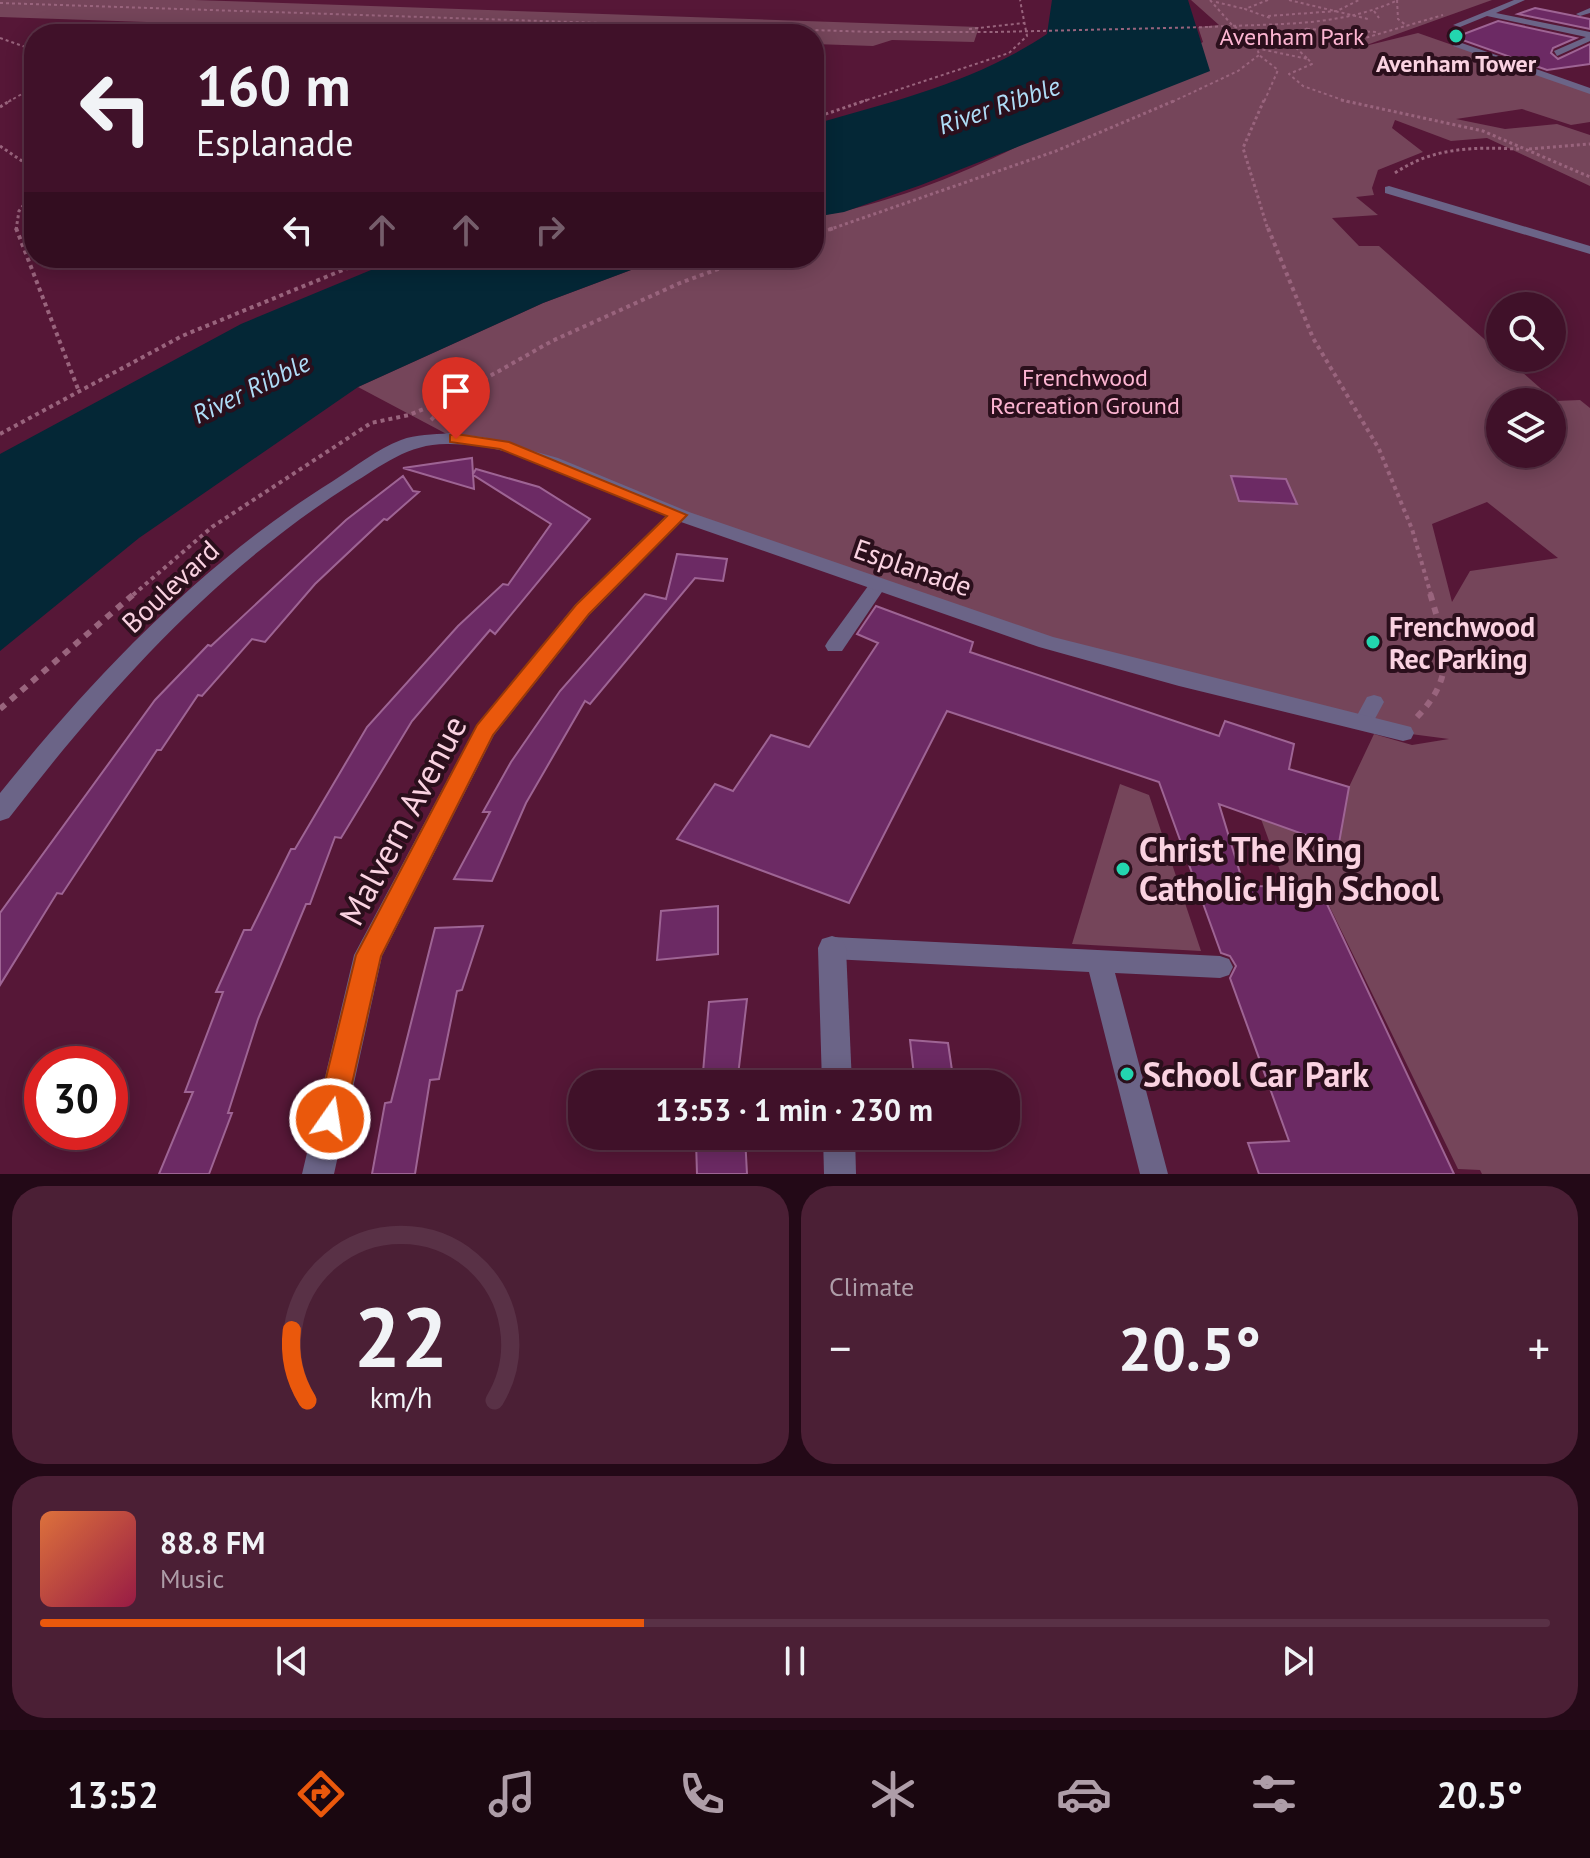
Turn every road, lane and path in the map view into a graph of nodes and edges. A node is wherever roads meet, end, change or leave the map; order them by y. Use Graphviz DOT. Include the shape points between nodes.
graph roads {
  1 [pos="1020,0"];
  2 [pos="1211,0"];
  3 [pos="1268,0"];
  4 [pos="1289,0"];
  5 [pos="1359,0"];
  6 [pos="1398,0"];
  7 [pos="1521,0"];
  8 [pos="0,3"];
  9 [pos="1245,9"];
  10 [pos="1590,10"];
  11 [pos="1337,11"];
  12 [pos="1374,11"];
  13 [pos="1485,13"];
  14 [pos="1580,14"];
  15 [pos="1268,16"];
  16 [pos="1358,17"];
  17 [pos="1438,17"];
  18 [pos="1379,18"];
  19 [pos="1368,19"];
  20 [pos="1329,22"];
  21 [pos="1024,23"];
  22 [pos="680,24"];
  23 [pos="1270,24"];
  24 [pos="1232,25"];
  25 [pos="1457,25"];
  26 [pos="1407,26"];
  27 [pos="824,28"];
  28 [pos="1307,29"];
  29 [pos="939,32"];
  30 [pos="1245,32"];
  31 [pos="1386,32"];
  32 [pos="1590,36"];
  33 [pos="0,38"];
  34 [pos="1456,44"];
  35 [pos="24,46"];
  36 [pos="1305,46"];
  37 [pos="1295,47"];
  38 [pos="1260,52"];
  39 [pos="1557,53"];
  40 [pos="1308,59"];
  41 [pos="1278,70"];
  42 [pos="1289,74"];
  43 [pos="1590,91"];
  44 [pos="24,93"];
  45 [pos="0,107"];
  46 [pos="824,115"];
  47 [pos="1590,144"];
  48 [pos="0,146"];
  49 [pos="1525,149"];
  50 [pos="24,164"];
  51 [pos="1590,177"];
  52 [pos="1389,190"];
  53 [pos="24,205"];
  54 [pos="824,232"];
  55 [pos="1590,250"];
  56 [pos="24,251"];
  57 [pos="31,268"];
  58 [pos="347,268"];
  59 [pos="721,268"];
  60 [pos="78,389"];
  61 [pos="0,434"];
  62 [pos="412,441"];
  63 [pos="678,515"];
  64 [pos="877,586"];
  65 [pos="835,646"];
  66 [pos="1374,702"];
  67 [pos="0,709"];
  68 [pos="1363,723"];
  69 [pos="1403,733"];
  70 [pos="0,811"];
  71 [pos="832,948"];
  72 [pos="1099,961"];
  73 [pos="1220,967"];
  74 [pos="836,1070"];
  75 [pos="839,1150"];
  76 [pos="318,1174"];
  77 [pos="840,1174"];
  78 [pos="1154,1174"];
  1 -- 21 [label="path"];
  2 -- 9 [label="path"];
  2 -- 24 [label="path"];
  3 -- 9 [label="path"];
  4 -- 11 [label="path"];
  5 -- 11 [label="path"];
  6 -- 12 [label="path"];
  6 -- 26 [label="path" via="1398,19"];
  7 -- 13 [label="street"];
  8 -- 22 [label="path"];
  9 -- 15 [label="path"];
  10 -- 14 [label="lane"];
  11 -- 15 [label="path"];
  11 -- 16 [label="path"];
  12 -- 16 [label="path"];
  12 -- 18 [label="path"];
  13 -- 25 [label="street"];
  13 -- 32 [label="street"];
  15 -- 23 [label="path"];
  16 -- 19 [label="path"];
  16 -- 20 [label="path"];
  17 -- 26 [label="path"];
  20 -- 23 [label="path"];
  20 -- 28 [label="path"];
  21 -- 29 [label="path"];
  21 -- 46 [label="path" via="1027,36 1009,53"];
  23 -- 24 [label="path"];
  24 -- 29 [label="path, bridge"];
  24 -- 30 [label="path"];
  26 -- 31 [label="path"];
  27 -- 29 [label="path"];
  28 -- 31 [label="path"];
  28 -- 36 [label="path" via="1287,33 1305,40"];
  30 -- 37 [label="path"];
  30 -- 38 [label="path"];
  31 -- 36 [label="path"];
  32 -- 39 [label="street"];
  33 -- 35 [label="path"];
  34 -- 43 [label="street"];
  36 -- 37 [label="path"];
  37 -- 40 [label="path"];
  38 -- 40 [label="path"];
  38 -- 41 [label="path"];
  38 -- 54 [label="path" via="1220,80 1074,145"];
  40 -- 42 [label="path" via="1312,64"];
  41 -- 42 [label="path"];
  41 -- 69 [label="path" via="1243,148 1263,217 1313,338 1379,449 1412,529 1446,649 1438,695"];
  42 -- 49 [label="path" via="1330,95 1483,131"];
  44 -- 45 [label="path"];
  47 -- 49 [label="path"];
  48 -- 50 [label="path"];
  49 -- 51 [label="path"];
  49 -- 52 [label="path" via="1463,147 1412,159 1387,179"];
  52 -- 55 [label="street"];
  53 -- 56 [label="path" via="16,231"];
  57 -- 60 [label="path"];
  58 -- 60 [label="path" via="189,332"];
  59 -- 67 [label="path" via="552,341 451,398 371,423 212,527"];
  60 -- 61 [label="path"];
  62 -- 63 [label="street, Esplanade" via="503,445"];
  62 -- 70 [label="street, Boulevard" via="335,485 253,548 140,650"];
  63 -- 64 [label="street, Esplanade"];
  63 -- 76 [label="street, Malvern Avenue" via="582,610 485,730 368,955"];
  64 -- 65 [label="lane"];
  64 -- 68 [label="street, Esplanade" via="1047,642"];
  66 -- 68 [label="lane"];
  68 -- 69 [label="street, Esplanade"];
  71 -- 72 [label="lane"];
  71 -- 74 [label="street"];
  72 -- 73 [label="lane"];
  72 -- 78 [label="lane"];
  75 -- 77 [label="street"];
}
